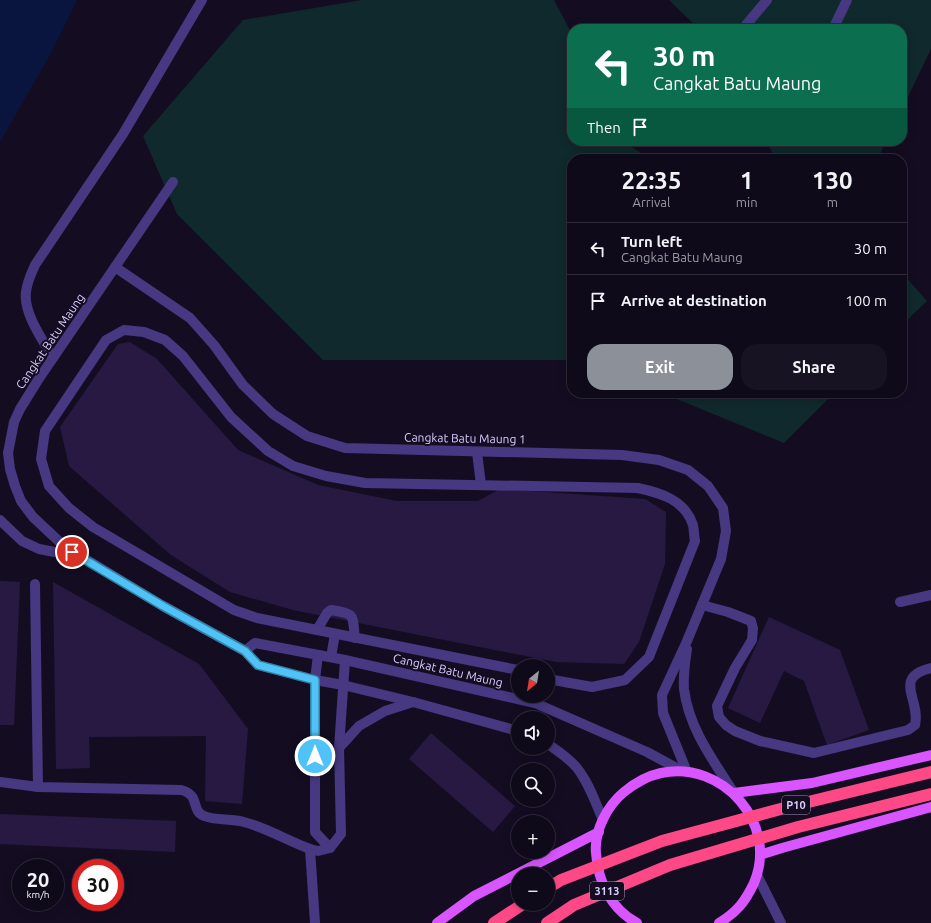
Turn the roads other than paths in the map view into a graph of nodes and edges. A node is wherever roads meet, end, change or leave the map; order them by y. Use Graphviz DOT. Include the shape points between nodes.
graph roads {
  1 [pos="202,0"];
  2 [pos="767,0"];
  3 [pos="847,0"];
  4 [pos="747,24"];
  5 [pos="835,24"];
  6 [pos="173,182"];
  7 [pos="115,267"];
  8 [pos="54,358"];
  9 [pos="477,452"];
  10 [pos="481,485"];
  11 [pos="0,520"];
  12 [pos="81,558"];
  13 [pos="35,584"];
  14 [pos="931,595"];
  15 [pos="900,602"];
  16 [pos="702,605"];
  17 [pos="317,630"];
  18 [pos="335,634"];
  19 [pos="356,638"];
  20 [pos="688,641"];
  21 [pos="245,651"];
  22 [pos="318,655"];
  23 [pos="331,657"];
  24 [pos="345,660"];
  25 [pos="931,668"];
  26 [pos="511,669"];
  27 [pos="315,680"];
  28 [pos="555,681"];
  29 [pos="343,685"];
  30 [pos="413,702"];
  31 [pos="511,729"];
  32 [pos="339,748"];
  33 [pos="555,749"];
  34 [pos="931,755"];
  35 [pos="685,772"];
  36 [pos="931,772"];
  37 [pos="0,782"];
  38 [pos="38,787"];
  39 [pos="734,793"];
  40 [pos="931,794"];
  41 [pos="931,807"];
  42 [pos="603,820"];
  43 [pos="598,832"];
  44 [pos="662,841"];
  45 [pos="330,848"];
  46 [pos="310,849"];
  47 [pos="760,855"];
  48 [pos="670,864"];
  49 [pos="757,875"];
  50 [pos="555,884"];
  51 [pos="512,911"];
  52 [pos="631,922"];
  53 [pos="315,923"];
  54 [pos="437,923"];
  55 [pos="494,923"];
  56 [pos="547,923"];
  57 [pos="719,923"];
  58 [pos="781,923"];
  1 -- 8 [label="street" via="123,134 35,265 27,281 25,294 28,311"];
  2 -- 4 [label="street"];
  3 -- 5 [label="street"];
  6 -- 7 [label="street, Cangkat Batu Maung"];
  7 -- 8 [label="street, Cangkat Batu Maung"];
  7 -- 9 [label="street, Cangkat Batu Maung 1" via="190,318 214,345 242,385 273,414 307,436 345,448"];
  8 -- 12 [label="street, Cangkat Batu Maung" via="28,395 14,422 8,453 10,469 21,501 29,512 64,546"];
  9 -- 10 [label="street"];
  9 -- 16 [label="street, Cangkat Batu Maung 1" via="622,455 659,460 688,470 708,486 723,508 726,531 722,558"];
  10 -- 17 [label="street" via="365,483 326,476 294,466 268,451 231,417 183,356 165,340 144,332 124,330 106,340 44,432 40,459 50,486 69,508 93,527 234,610 257,618"];
  10 -- 28 [label="street" via="638,488 658,492 673,499 693,524 695,541 649,656 625,680 618,682 592,687"];
  11 -- 12 [label="street" via="22,542 39,549"];
  12 -- 21 [label="street, Cangkat Batu Maung"];
  13 -- 38 [label="street"];
  14 -- 15 [label="street"];
  16 -- 20 [label="street, Cangkat Batu Maung 1"];
  16 -- 25 [label="street" via="751,621 752,640 717,706 719,717 726,725 760,741 814,753 908,730 915,725 917,717 909,685 920,671"];
  17 -- 18 [label="street"];
  17 -- 19 [label="street" via="327,613 332,610 349,613"];
  18 -- 19 [label="street"];
  18 -- 23 [label="street"];
  19 -- 26 [label="street"];
  20 -- 35 [label="street, Cangkat Batu Maung 1" via="662,695 663,714"];
  20 -- 39 [label="street, Cangkat Batu Maung 1" via="684,687 692,723"];
  21 -- 22 [label="street, Cangkat Batu Maung" via="255,643"];
  21 -- 27 [label="street, Cangkat Batu Maung" via="258,665"];
  22 -- 23 [label="street, Cangkat Batu Maung"];
  22 -- 27 [label="street"];
  23 -- 24 [label="street, Cangkat Batu Maung"];
  24 -- 29 [label="street"];
  24 -- 35 [label="street, Cangkat Batu Maung" via="535,703 647,752"];
  27 -- 29 [label="street, Cangkat Batu Maung"];
  27 -- 45 [label="street" via="315,832"];
  29 -- 30 [label="street, Cangkat Batu Maung"];
  29 -- 32 [label="street"];
  30 -- 31 [label="street, Cangkat Batu Maung"];
  30 -- 32 [label="street" via="385,711 359,726"];
  32 -- 45 [label="street" via="341,834"];
  33 -- 42 [label="street" via="577,769 588,786"];
  34 -- 39 [label="main road" via="812,783"];
  35 -- 39 [label="main road" via="712,778"];
  35 -- 42 [label="main road" via="661,773 637,782 617,798"];
  36 -- 44 [label="highway, P10, bridge"];
  37 -- 38 [label="street"];
  38 -- 46 [label="street" via="186,791 194,798 196,809 203,816 243,821"];
  39 -- 47 [label="main road" via="748,811 758,832"];
  40 -- 48 [label="highway, P10, bridge" via="798,827"];
  41 -- 47 [label="main road"];
  42 -- 43 [label="main road"];
  43 -- 52 [label="main road" via="598,871 605,890 616,907"];
  43 -- 54 [label="main road" via="474,896"];
  44 -- 50 [label="highway, 3113, bridge"];
  45 -- 46 [label="street" via="318,851"];
  46 -- 53 [label="street"];
  47 -- 49 [label="main road"];
  48 -- 56 [label="highway, 3113, bridge" via="574,905"];
  49 -- 57 [label="main road" via="748,897 731,915"];
  49 -- 58 [label="street"];
  51 -- 55 [label="highway"];
}
